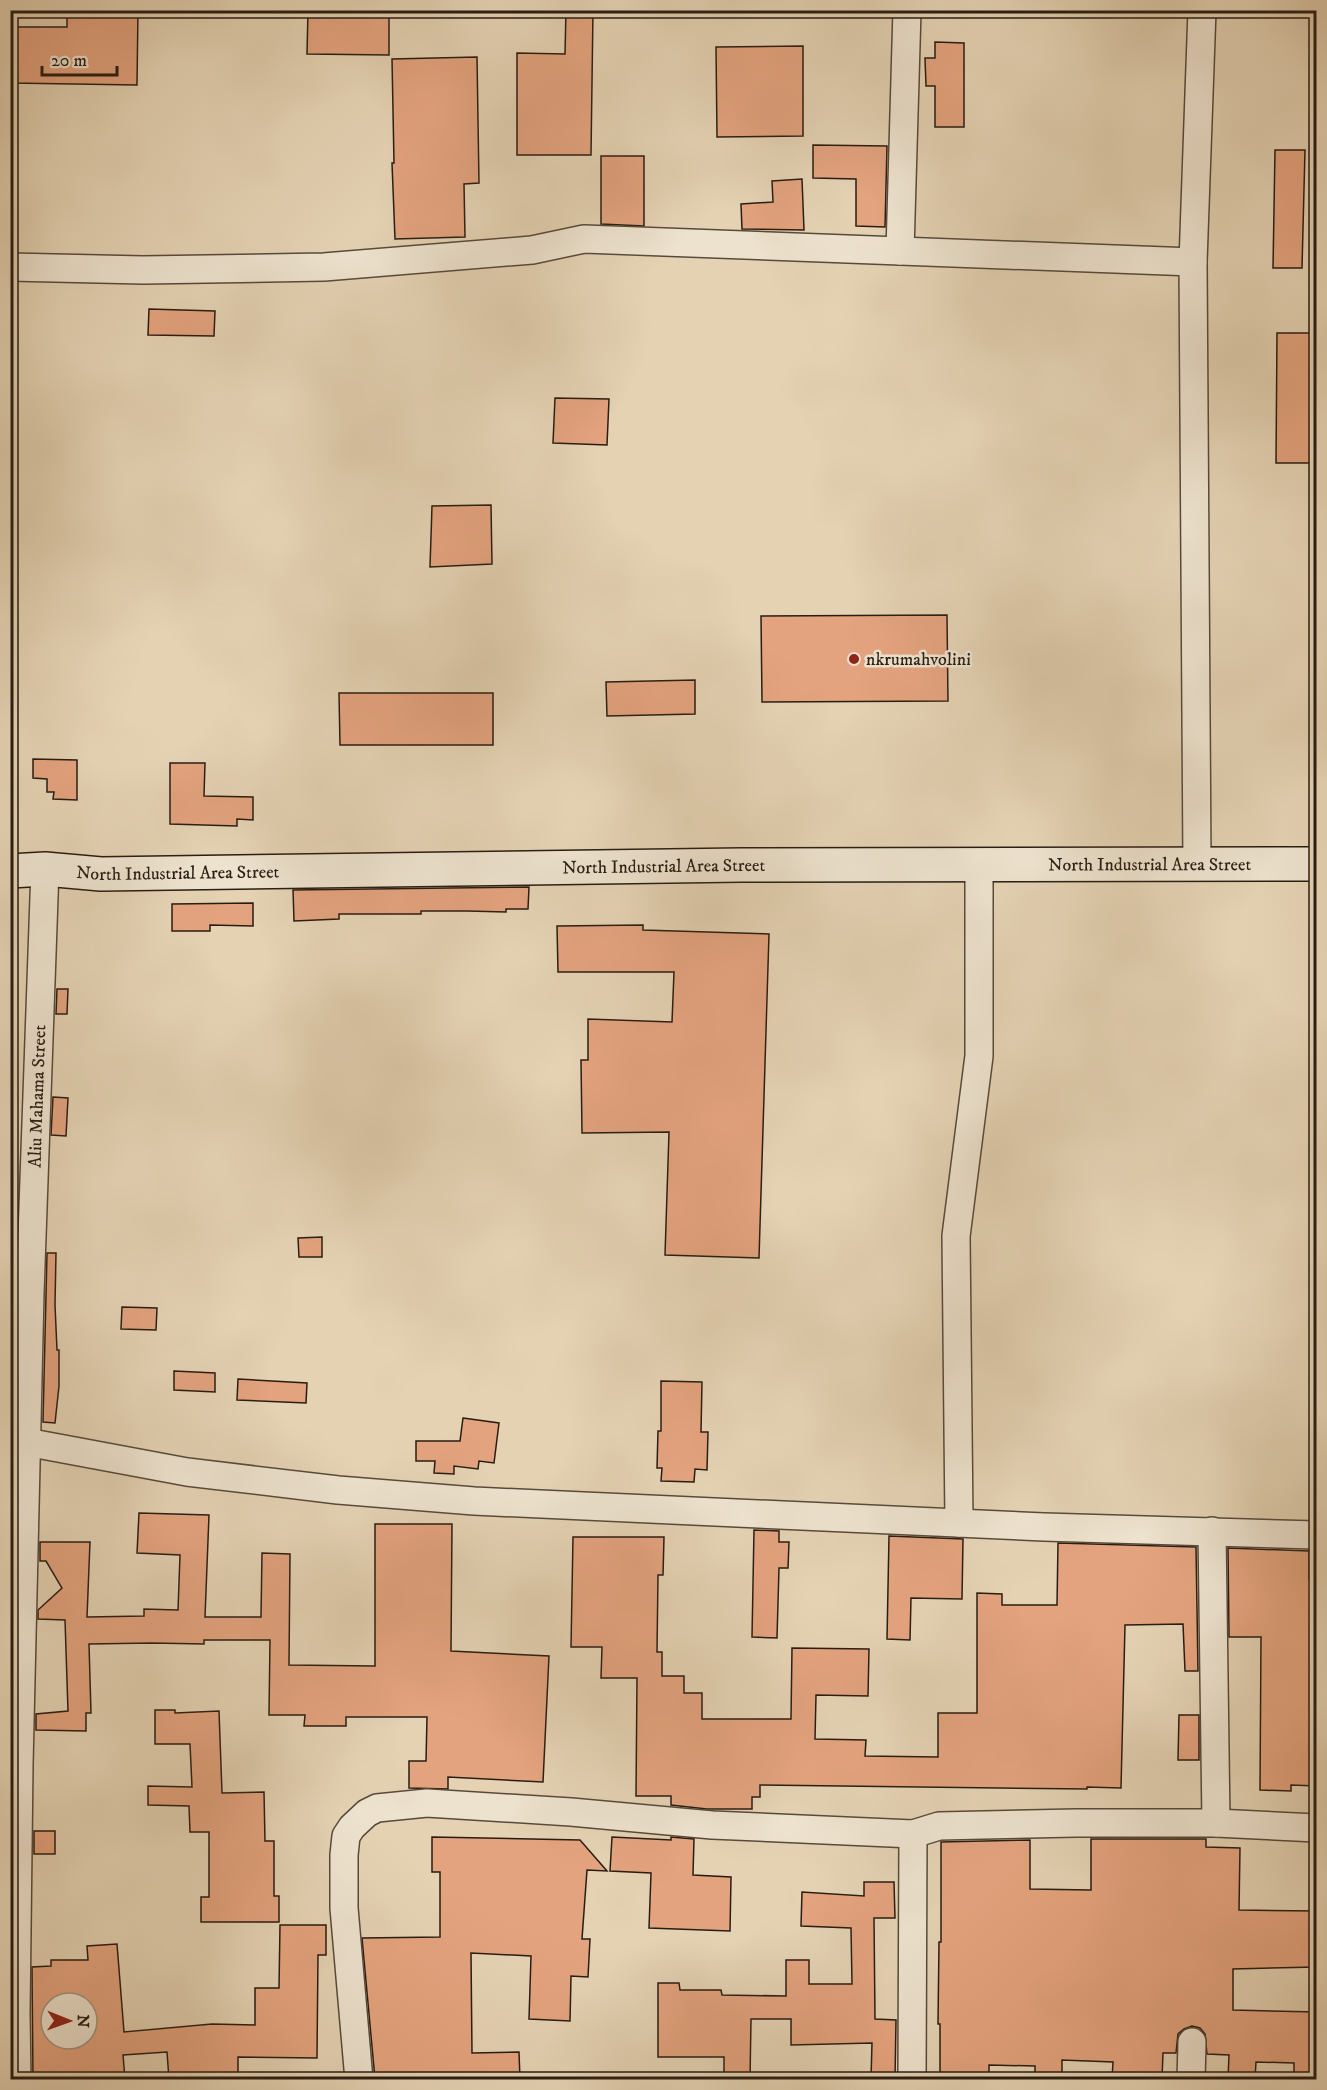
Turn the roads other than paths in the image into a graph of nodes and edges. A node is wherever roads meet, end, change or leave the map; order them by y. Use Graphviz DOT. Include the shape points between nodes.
graph roads {
  1 [pos="907,10"];
  2 [pos="1202,10"];
  3 [pos="900,251"];
  4 [pos="1193,262"];
  5 [pos="10,267"];
  6 [pos="1317,864"];
  7 [pos="980,865"];
  8 [pos="1197,865"];
  9 [pos="45,869"];
  10 [pos="10,870"];
  11 [pos="18,1441"];
  12 [pos="959,1523"];
  13 [pos="1212,1531"];
  14 [pos="1317,1535"];
  15 [pos="16,1666"];
  16 [pos="1216,1823"];
  17 [pos="1317,1828"];
  18 [pos="913,1834"];
  19 [pos="1192,2042"];
  20 [pos="17,2079"];
  21 [pos="359,2079"];
  22 [pos="912,2079"];
  23 [pos="1191,2079"];
  1 -- 3 [label="street"];
  2 -- 4 [label="street"];
  3 -- 4 [label="street"];
  3 -- 5 [label="street" via="584,239 532,250 324,267"];
  4 -- 8 [label="street"];
  6 -- 8 [label="main road, North Industrial Area Street"];
  7 -- 8 [label="main road, North Industrial Area Street"];
  7 -- 9 [label="main road, North Industrial Area Street" via="101,874"];
  7 -- 12 [label="street" via="979,1056 956,1236"];
  9 -- 10 [label="main road, North Industrial Area Street"];
  9 -- 11 [label="street, Aliu Mahama Street"];
  11 -- 12 [label="street" via="187,1472 404,1496"];
  11 -- 15 [label="street, Aliu Mahama Street"];
  12 -- 13 [label="street"];
  13 -- 14 [label="street"];
  13 -- 16 [label="street"];
  15 -- 20 [label="street, Aliu Mahama Street"];
  16 -- 17 [label="street"];
  16 -- 18 [label="street" via="939,1826"];
  18 -- 21 [label="street" via="712,1825 427,1803 377,1808 352,1827 346,1836 344,1855 344,1908"];
  18 -- 22 [label="street"];
  19 -- 23 [label="street"];
}
